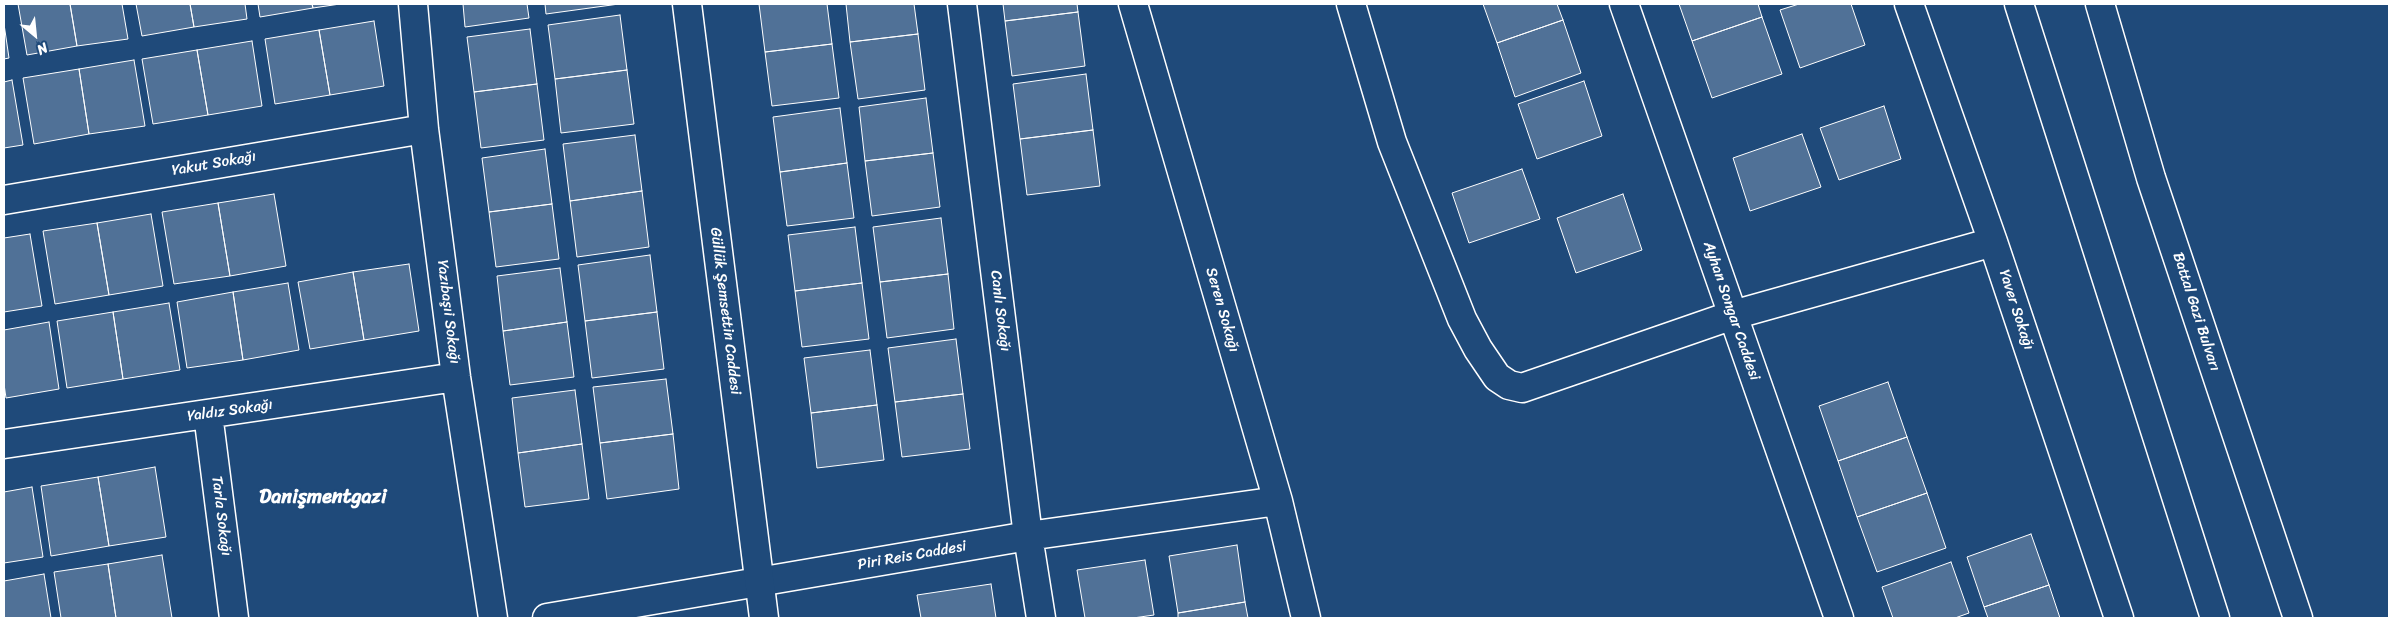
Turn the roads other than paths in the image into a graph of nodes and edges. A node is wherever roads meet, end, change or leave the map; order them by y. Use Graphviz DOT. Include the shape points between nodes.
graph roads {
  1 [pos="413,4"];
  2 [pos="687,4"];
  3 [pos="962,4"];
  4 [pos="1133,4"];
  5 [pos="1351,4"];
  6 [pos="1624,4"];
  7 [pos="1909,4"];
  8 [pos="2019,4"];
  9 [pos="2100,4"];
  10 [pos="424,128"];
  11 [pos="4,200"];
  12 [pos="1993,242"];
  13 [pos="1733,315"];
  14 [pos="456,377"];
  15 [pos="208,414"];
  16 [pos="4,444"];
  17 [pos="1278,501"];
  18 [pos="1028,536"];
  19 [pos="758,582"];
  20 [pos="234,618"];
  21 [pos="493,618"];
  22 [pos="548,618"];
  23 [pos="764,618"];
  24 [pos="1041,618"];
  25 [pos="1306,618"];
  26 [pos="1839,618"];
  27 [pos="2119,618"];
  28 [pos="2215,618"];
  29 [pos="2298,618"];
  1 -- 10 [label="street, Yazıbaşıi Sokağı"];
  2 -- 19 [label="street, Güllük Şemsettin Caddesi"];
  3 -- 18 [label="street, Canlı Sokağı"];
  4 -- 17 [label="street, Seren Sokağı"];
  5 -- 13 [label="street" via="1392,142 1462,319 1497,377 1522,388"];
  6 -- 13 [label="street, Ayhan Songar Caddesi"];
  7 -- 12 [label="street, Yaver Sokağı"];
  8 -- 28 [label="street"];
  9 -- 29 [label="street, Battal Gazi Bulvarı" via="2154,187"];
  10 -- 11 [label="street, Yakut Sokağı"];
  10 -- 14 [label="street, Yazıbaşıi Sokağı"];
  12 -- 13 [label="street"];
  12 -- 27 [label="street, Yaver Sokağı"];
  13 -- 26 [label="street, Ayhan Songar Caddesi"];
  14 -- 15 [label="street, Yaldız Sokağı"];
  14 -- 21 [label="street, Yazıbaşıi Sokağı"];
  15 -- 16 [label="street, Yaldız Sokağı"];
  15 -- 20 [label="street, Tarla Sokağı"];
  17 -- 18 [label="street, Piri Reis Caddesi"];
  17 -- 25 [label="street, Seren Sokağı"];
  18 -- 19 [label="street, Piri Reis Caddesi"];
  18 -- 24 [label="street, Canlı Sokağı"];
  19 -- 22 [label="street, Piri Reis Caddesi"];
  19 -- 23 [label="street, Güllük Şemsettin Caddesi"];
}
